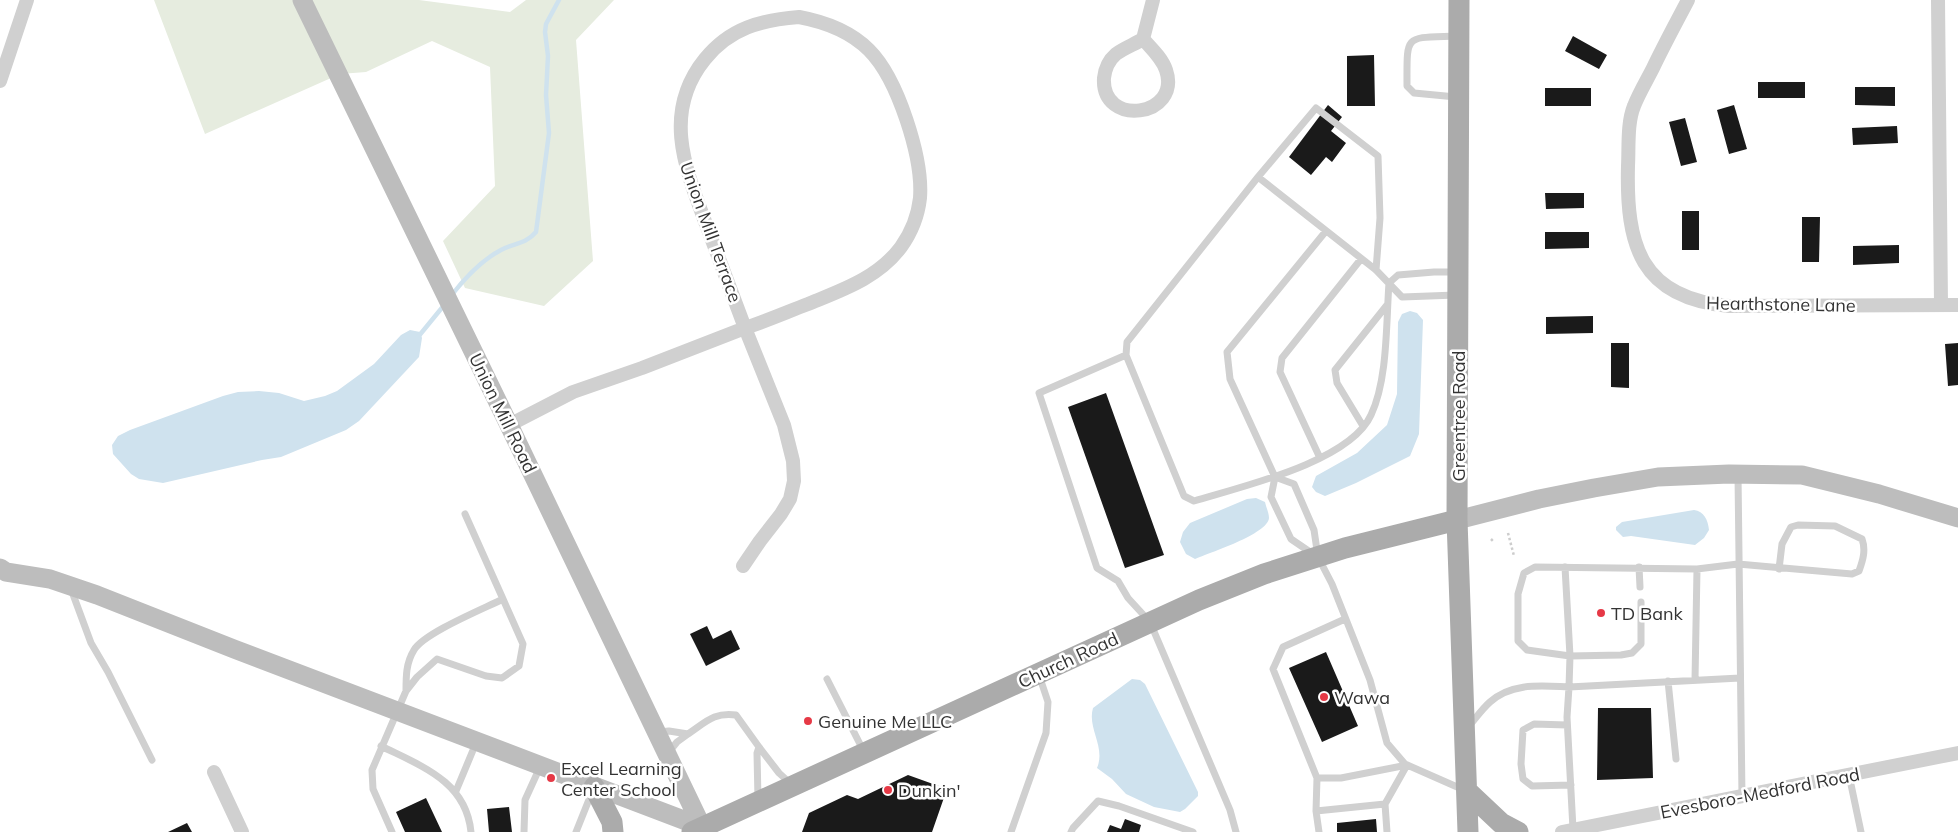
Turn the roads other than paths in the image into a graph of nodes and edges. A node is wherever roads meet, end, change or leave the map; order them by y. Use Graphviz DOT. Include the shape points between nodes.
graph roads {
  1 [pos="27,0"];
  2 [pos="302,0"];
  3 [pos="1153,0"];
  4 [pos="1460,0"];
  5 [pos="1688,0"];
  6 [pos="1938,0"];
  7 [pos="1459,36"];
  8 [pos="1143,39"];
  9 [pos="0,81"];
  10 [pos="1459,97"];
  11 [pos="1258,177"];
  12 [pos="1326,231"];
  13 [pos="1361,259"];
  14 [pos="1376,270"];
  15 [pos="1458,272"];
  16 [pos="1389,283"];
  17 [pos="1458,295"];
  18 [pos="1388,304"];
  19 [pos="1941,305"];
  20 [pos="1958,305"];
  21 [pos="745,328"];
  22 [pos="1126,355"];
  23 [pos="509,424"];
  24 [pos="1363,426"];
  25 [pos="1320,458"];
  26 [pos="1738,474"];
  27 [pos="1275,477"];
  28 [pos="465,514"];
  29 [pos="1958,518"];
  30 [pos="1457,520"];
  31 [pos="1318,557"];
  32 [pos="1738,564"];
  33 [pos="743,566"];
  34 [pos="1565,567"];
  35 [pos="0,568"];
  36 [pos="1639,568"];
  37 [pos="1697,569"];
  38 [pos="1779,569"];
  39 [pos="70,586"];
  40 [pos="1640,586"];
  41 [pos="503,599"];
  42 [pos="1640,602"];
  43 [pos="1344,619"];
  44 [pos="1150,622"];
  45 [pos="1570,656"];
  46 [pos="1039,673"];
  47 [pos="1740,678"];
  48 [pos="828,679"];
  49 [pos="1695,680"];
  50 [pos="1668,681"];
  51 [pos="1569,687"];
  52 [pos="406,691"];
  53 [pos="396,711"];
  54 [pos="1567,725"];
  55 [pos="1465,731"];
  56 [pos="657,732"];
  57 [pos="688,734"];
  58 [pos="476,742"];
  59 [pos="381,746"];
  60 [pos="758,747"];
  61 [pos="864,753"];
  62 [pos="1958,753"];
  63 [pos="667,754"];
  64 [pos="1676,759"];
  65 [pos="152,760"];
  66 [pos="1407,765"];
  67 [pos="540,767"];
  68 [pos="214,772"];
  69 [pos="1849,775"];
  70 [pos="1317,778"];
  71 [pos="1571,785"];
  72 [pos="793,786"];
  73 [pos="594,787"];
  74 [pos="456,791"];
  75 [pos="1467,791"];
  76 [pos="1742,797"];
  77 [pos="757,802"];
  78 [pos="1385,804"];
  79 [pos="1316,812"];
  80 [pos="703,830"];
  81 [pos="1568,831"];
  82 [pos="242,832"];
  83 [pos="392,832"];
  84 [pos="471,832"];
  85 [pos="524,832"];
  86 [pos="576,832"];
  87 [pos="613,832"];
  88 [pos="1011,832"];
  89 [pos="1072,832"];
  90 [pos="1193,832"];
  91 [pos="1236,832"];
  92 [pos="1319,832"];
  93 [pos="1388,832"];
  94 [pos="1468,832"];
  95 [pos="1518,832"];
  96 [pos="1862,832"];
  1 -- 9 [label="street"];
  2 -- 23 [label="street, Union Mill Road"];
  3 -- 8 [label="street"];
  4 -- 7 [label="main road, Greentree Road"];
  5 -- 19 [label="street, Hearthstone Lane" via="1633,107 1628,173 1630,216 1635,245 1649,272 1680,296 1711,305"];
  6 -- 19 [label="street"];
  7 -- 10 [label="main road, Greentree Road"];
  7 -- 10 [label="lane" via="1412,41 1407,50 1407,86 1414,93"];
  8 -- 8 [label="street" via="1116,54 1104,73 1110,99 1122,109 1133,112 1153,107 1166,91 1168,82 1162,62"];
  10 -- 15 [label="main road, Greentree Road"];
  11 -- 12 [label="lane"];
  11 -- 14 [label="lane" via="1316,108 1378,156 1380,218"];
  11 -- 22 [label="lane" via="1127,342"];
  12 -- 13 [label="lane"];
  12 -- 27 [label="lane" via="1227,352 1230,379"];
  13 -- 14 [label="lane"];
  13 -- 25 [label="lane" via="1282,358 1280,372"];
  14 -- 16 [label="lane"];
  15 -- 16 [label="lane" via="1398,275"];
  15 -- 17 [label="main road, Greentree Road"];
  16 -- 17 [label="lane" via="1402,297"];
  16 -- 18 [label="lane"];
  17 -- 30 [label="main road, Greentree Road"];
  18 -- 24 [label="lane" via="1382,379 1371,416"];
  18 -- 24 [label="lane" via="1335,370 1337,383"];
  19 -- 20 [label="street, Hearthstone Lane"];
  21 -- 21 [label="street, Union Mill Terrace" via="687,172 680,134 683,98 700,65 727,38 762,22 799,17 818,20 855,38 870,51 892,84 917,161 920,198 916,216 900,248 874,272 844,290"];
  21 -- 23 [label="street, Union Mill Terrace" via="573,392"];
  21 -- 33 [label="street" via="784,424 794,480 790,499"];
  22 -- 27 [label="lane" via="1184,496 1194,501"];
  22 -- 44 [label="lane" via="1039,393 1097,568 1118,581 1128,598"];
  23 -- 56 [label="street, Union Mill Road"];
  24 -- 25 [label="lane" via="1353,439"];
  25 -- 27 [label="lane"];
  26 -- 29 [label="street" via="1802,476"];
  26 -- 30 [label="street" via="1658,477 1539,499"];
  26 -- 32 [label="lane"];
  27 -- 31 [label="lane" via="1294,484 1314,530"];
  27 -- 31 [label="lane" via="1271,497 1291,540"];
  28 -- 41 [label="lane"];
  30 -- 31 [label="main road, Church Road"];
  30 -- 55 [label="main road, Greentree Road"];
  31 -- 43 [label="lane"];
  31 -- 44 [label="main road, Church Road" via="1255,578"];
  32 -- 37 [label="lane"];
  32 -- 38 [label="lane"];
  32 -- 47 [label="lane"];
  34 -- 36 [label="lane"];
  34 -- 45 [label="lane"];
  34 -- 45 [label="lane" via="1534,567 1524,573 1518,594 1518,641 1527,650"];
  35 -- 39 [label="street"];
  36 -- 37 [label="lane"];
  36 -- 40 [label="lane"];
  37 -- 49 [label="lane"];
  38 -- 38 [label="lane" via="1852,574 1860,570 1864,556 1862,539 1836,526 1791,527 1782,544"];
  39 -- 53 [label="street"];
  39 -- 65 [label="lane" via="91,643"];
  41 -- 52 [label="lane" via="435,633 414,648 406,668"];
  41 -- 52 [label="lane" via="523,644 519,666 502,678 486,676 437,659"];
  42 -- 45 [label="lane" via="1641,644 1632,652"];
  43 -- 66 [label="lane" via="1370,680 1387,743"];
  43 -- 70 [label="lane" via="1284,647 1273,669"];
  44 -- 46 [label="main road, Church Road"];
  44 -- 91 [label="lane" via="1230,810"];
  45 -- 51 [label="lane"];
  46 -- 61 [label="main road, Church Road"];
  46 -- 88 [label="lane" via="1046,695 1048,725"];
  47 -- 49 [label="lane"];
  47 -- 76 [label="lane"];
  48 -- 61 [label="lane"];
  49 -- 50 [label="lane"];
  50 -- 51 [label="lane"];
  50 -- 64 [label="lane"];
  51 -- 54 [label="lane"];
  51 -- 55 [label="lane" via="1515,688 1490,702"];
  52 -- 53 [label="lane"];
  53 -- 58 [label="street"];
  53 -- 59 [label="lane"];
  54 -- 71 [label="lane"];
  54 -- 71 [label="lane" via="1534,724 1523,730 1521,764 1524,780 1532,786"];
  55 -- 75 [label="main road, Greentree Road"];
  56 -- 57 [label="lane"];
  56 -- 63 [label="street, Union Mill Road"];
  57 -- 60 [label="lane" via="716,716 724,713 736,715"];
  57 -- 63 [label="lane"];
  58 -- 67 [label="street"];
  58 -- 74 [label="lane"];
  59 -- 74 [label="lane" via="441,778"];
  59 -- 83 [label="lane" via="372,770 373,789"];
  60 -- 72 [label="lane"];
  60 -- 77 [label="lane"];
  61 -- 72 [label="main road, Church Road"];
  62 -- 69 [label="street, Evesboro-Medford Road"];
  63 -- 80 [label="street, Union Mill Road"];
  66 -- 70 [label="lane" via="1341,778"];
  66 -- 75 [label="lane"];
  66 -- 78 [label="lane"];
  67 -- 73 [label="street"];
  67 -- 85 [label="lane" via="525,800"];
  68 -- 82 [label="street"];
  69 -- 76 [label="street, Evesboro-Medford Road"];
  69 -- 96 [label="lane"];
  70 -- 79 [label="lane"];
  71 -- 81 [label="lane"];
  72 -- 77 [label="main road, Church Road"];
  73 -- 80 [label="street"];
  73 -- 86 [label="lane"];
  73 -- 87 [label="main road" via="612,822"];
  74 -- 84 [label="lane" via="465,806"];
  75 -- 94 [label="main road, Greentree Road"];
  75 -- 95 [label="main road" via="1501,823"];
  76 -- 81 [label="street, Evesboro-Medford Road"];
  77 -- 80 [label="main road, Church Road"];
  78 -- 79 [label="lane"];
  78 -- 93 [label="lane"];
  79 -- 92 [label="lane"];
  89 -- 90 [label="lane" via="1098,801"];
}
